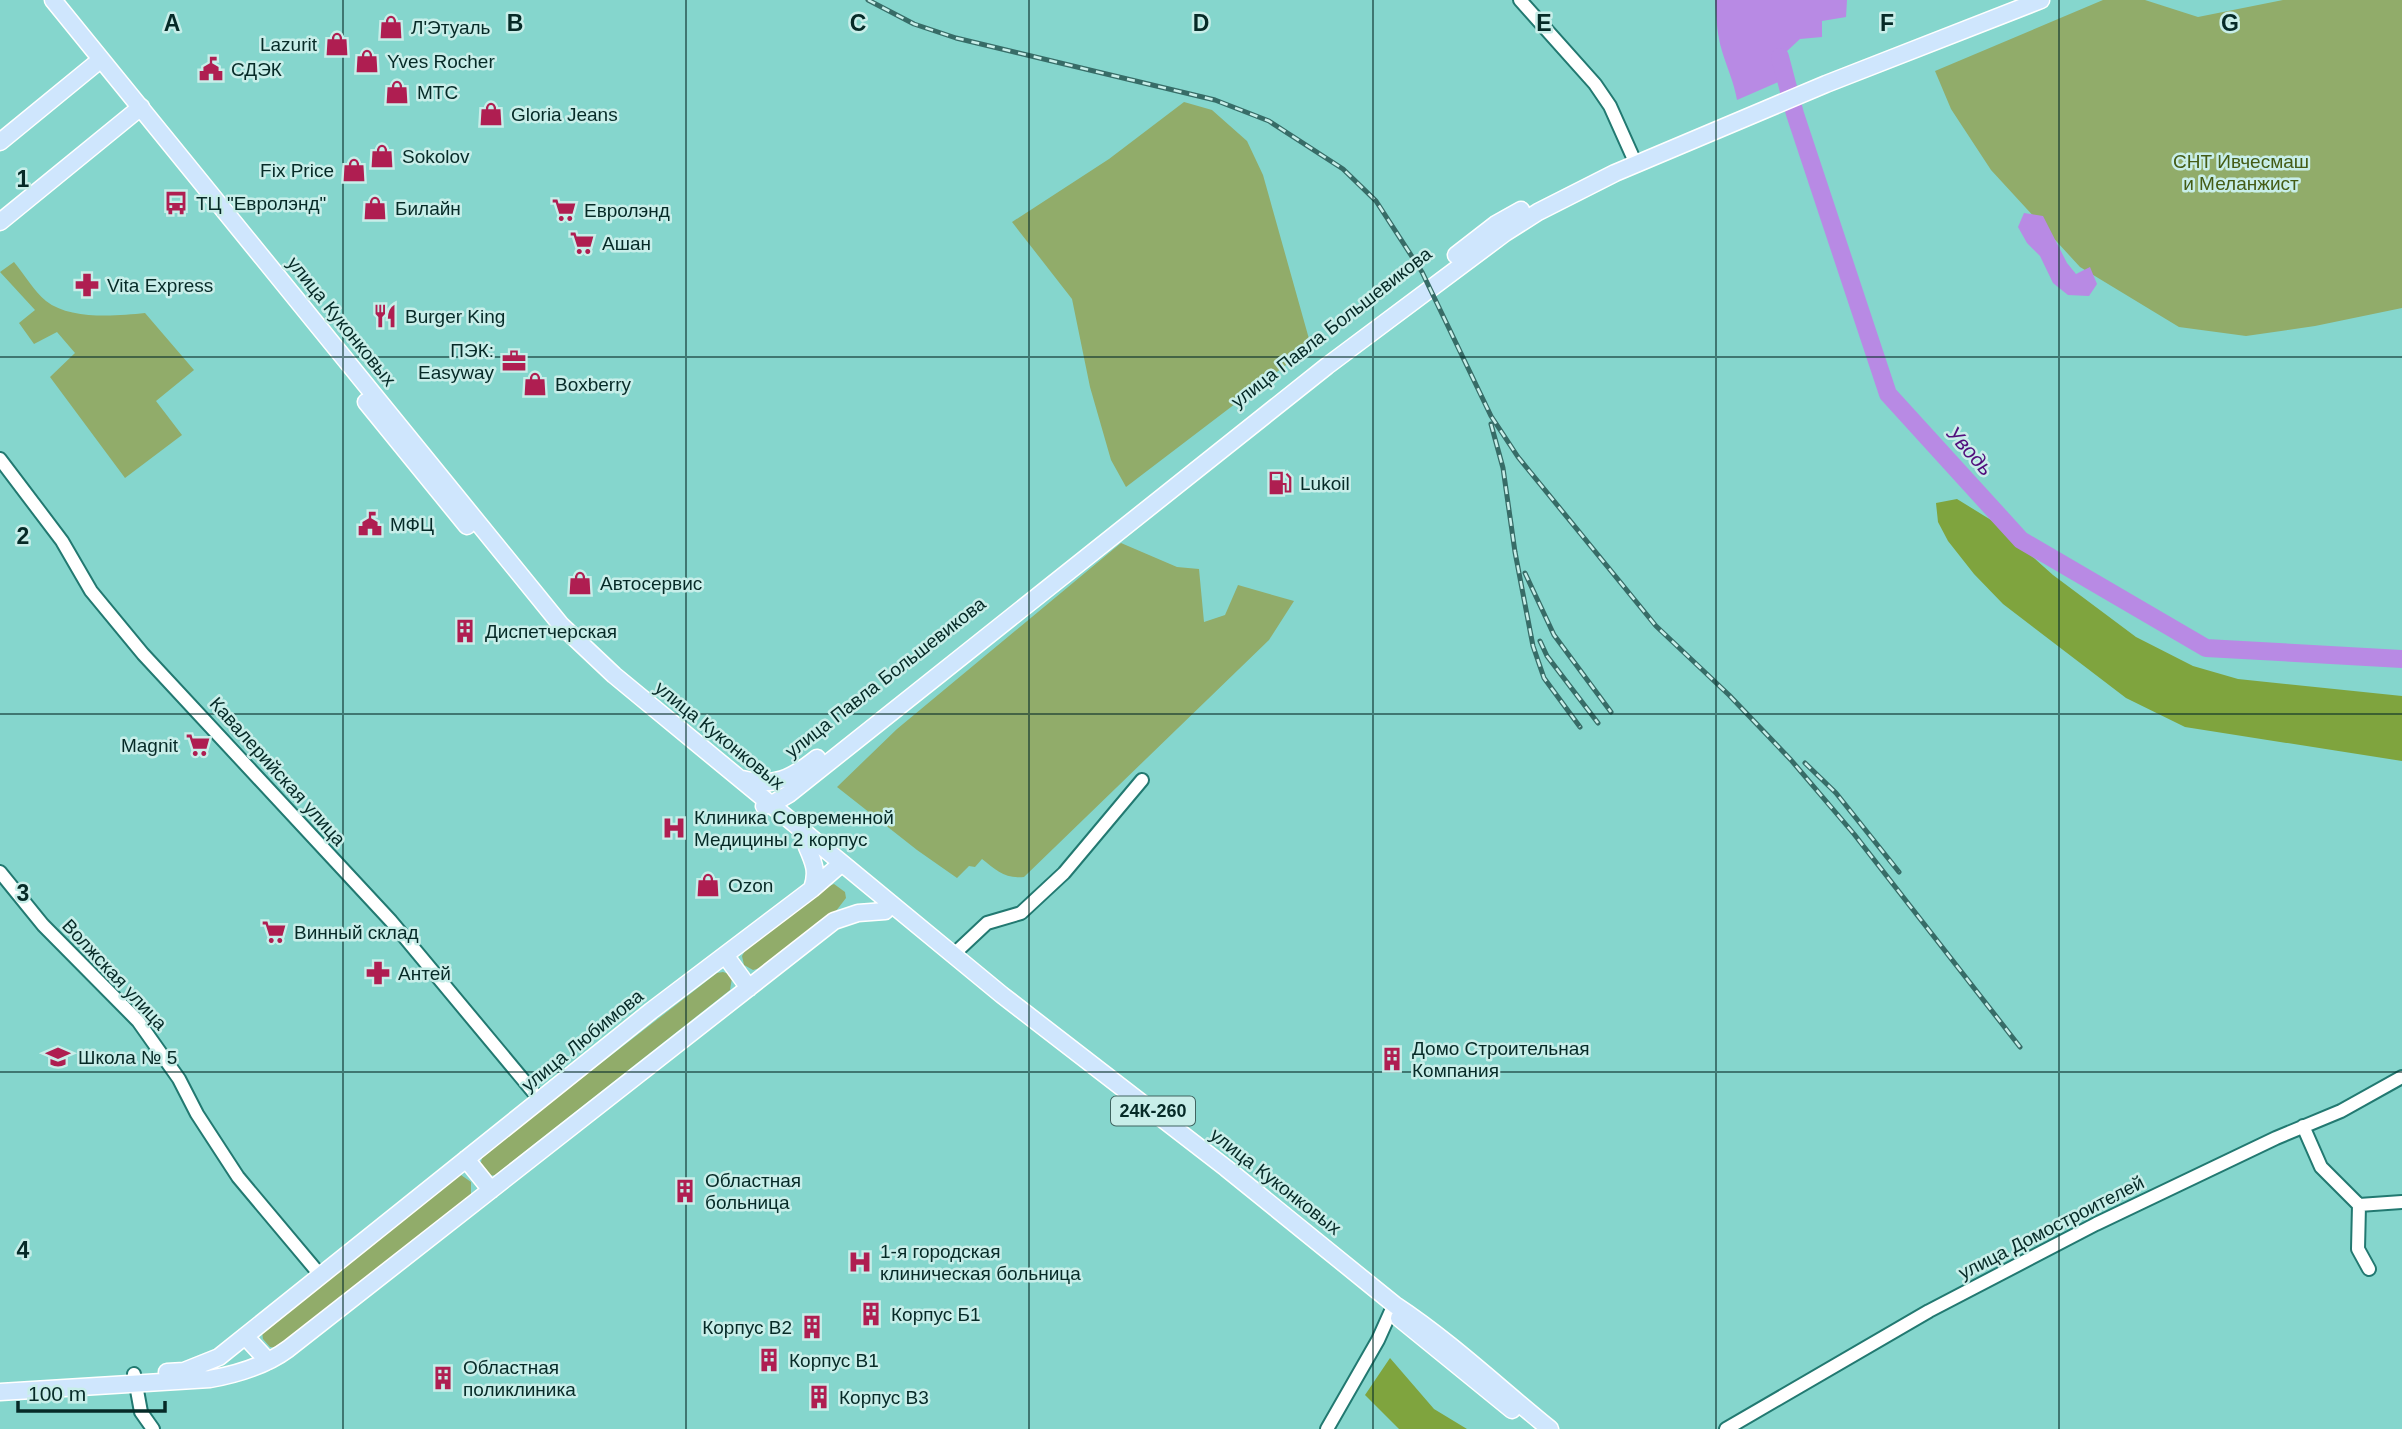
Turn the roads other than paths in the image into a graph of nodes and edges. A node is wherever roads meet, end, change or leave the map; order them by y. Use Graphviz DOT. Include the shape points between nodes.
graph roads {
  1 [pos="41,0"];
  2 [pos="53,0"];
  3 [pos="1520,0"];
  4 [pos="2012,0"];
  5 [pos="2041,0"];
  6 [pos="98,71"];
  7 [pos="1824,81"];
  8 [pos="120,90"];
  9 [pos="137,110"];
  10 [pos="0,142"];
  11 [pos="1634,160"];
  12 [pos="0,222"];
  13 [pos="0,459"];
  14 [pos="806,773"];
  15 [pos="738,777"];
  16 [pos="1142,780"];
  17 [pos="755,803"];
  18 [pos="772,804"];
  19 [pos="800,837"];
  20 [pos="838,867"];
  21 [pos="0,872"];
  22 [pos="812,889"];
  23 [pos="885,911"];
  24 [pos="954,954"];
  25 [pos="724,956"];
  26 [pos="748,988"];
  27 [pos="2402,1077"];
  28 [pos="540,1100"];
  29 [pos="2303,1126"];
  30 [pos="466,1159"];
  31 [pos="491,1190"];
  32 [pos="2402,1202"];
  33 [pos="2359,1205"];
  34 [pos="2370,1269"];
  35 [pos="321,1276"];
  36 [pos="1393,1308"];
  37 [pos="245,1336"];
  38 [pos="268,1362"];
  39 [pos="134,1378"];
  40 [pos="0,1382"];
  41 [pos="0,1392"];
  42 [pos="153,1429"];
  43 [pos="1327,1429"];
  44 [pos="1535,1429"];
  45 [pos="1550,1429"];
  46 [pos="1726,1429"];
  1 -- 6 [label="main road"];
  2 -- 8 [label="main road, улица Куконковых"];
  3 -- 11 [label="street" via="1595,84"];
  4 -- 7 [label="main road"];
  5 -- 7 [label="main road"];
  6 -- 8 [label="main road"];
  6 -- 10 [label="main road" via="71,84"];
  7 -- 11 [label="main road, улица Павла Большевикова"];
  8 -- 9 [label="main road, улица Куконковых"];
  9 -- 12 [label="main road"];
  9 -- 15 [label="main road, улица Куконковых" via="561,625"];
  9 -- 17 [label="main road, улица Куконковых" via="553,631 608,684"];
  11 -- 14 [label="main road, улица Павла Большевикова" via="1483,248"];
  13 -- 28 [label="street, Кавалерийская улица" via="62,541 91,591 143,654 391,921"];
  14 -- 15 [label="main road, улица Павла Большевикова" via="777,783"];
  14 -- 18 [label="main road" via="779,792"];
  14 -- 19 [label="main road" via="794,795"];
  15 -- 18 [label="main road, улица Куконковых"];
  16 -- 24 [label="street" via="1064,873 1021,913 986,923"];
  17 -- 18 [label="main road"];
  17 -- 19 [label="main road, улица Куконковых"];
  18 -- 19 [label="main road" via="777,819"];
  19 -- 20 [label="main road, улица Куконковых / 24К-260"];
  19 -- 22 [label="main road" via="816,867"];
  20 -- 22 [label="main road, улица Любимова"];
  20 -- 23 [label="main road, улица Куконковых"];
  20 -- 24 [label="main road, улица Куконковых / 24К-260"];
  21 -- 35 [label="street, Волжская улица" via="43,925 138,1021 238,1177"];
  22 -- 25 [label="main road, улица Любимова"];
  23 -- 26 [label="main road, улица Любимова" via="834,921"];
  23 -- 36 [label="main road, улица Куконковых"];
  24 -- 36 [label="main road, улица Куконковых / 24К-260" via="1316,1239"];
  25 -- 26 [label="main road"];
  25 -- 28 [label="main road, улица Любимова"];
  26 -- 31 [label="main road, улица Любимова"];
  27 -- 29 [label="street, улица Домостроителей"];
  28 -- 30 [label="main road, улица Любимова"];
  29 -- 33 [label="street" via="2321,1167"];
  29 -- 46 [label="street, улица Домостроителей" via="2096,1224 1929,1311"];
  30 -- 31 [label="main road"];
  30 -- 35 [label="main road, улица Любимова"];
  31 -- 38 [label="main road, улица Любимова"];
  32 -- 33 [label="street"];
  33 -- 34 [label="street" via="2358,1249"];
  35 -- 37 [label="main road, улица Любимова"];
  36 -- 43 [label="street"];
  36 -- 44 [label="main road, улица Куконковых"];
  36 -- 45 [label="main road, улица Куконковых / 24К-260" via="1424,1324"];
  37 -- 38 [label="main road"];
  37 -- 39 [label="main road, улица Любимова" via="219,1357 184,1371"];
  38 -- 39 [label="main road, улица Любимова" via="210,1379"];
  39 -- 40 [label="main road, улица Любимова"];
  39 -- 41 [label="main road, улица Любимова"];
  39 -- 42 [label="street" via="141,1412"];
}
